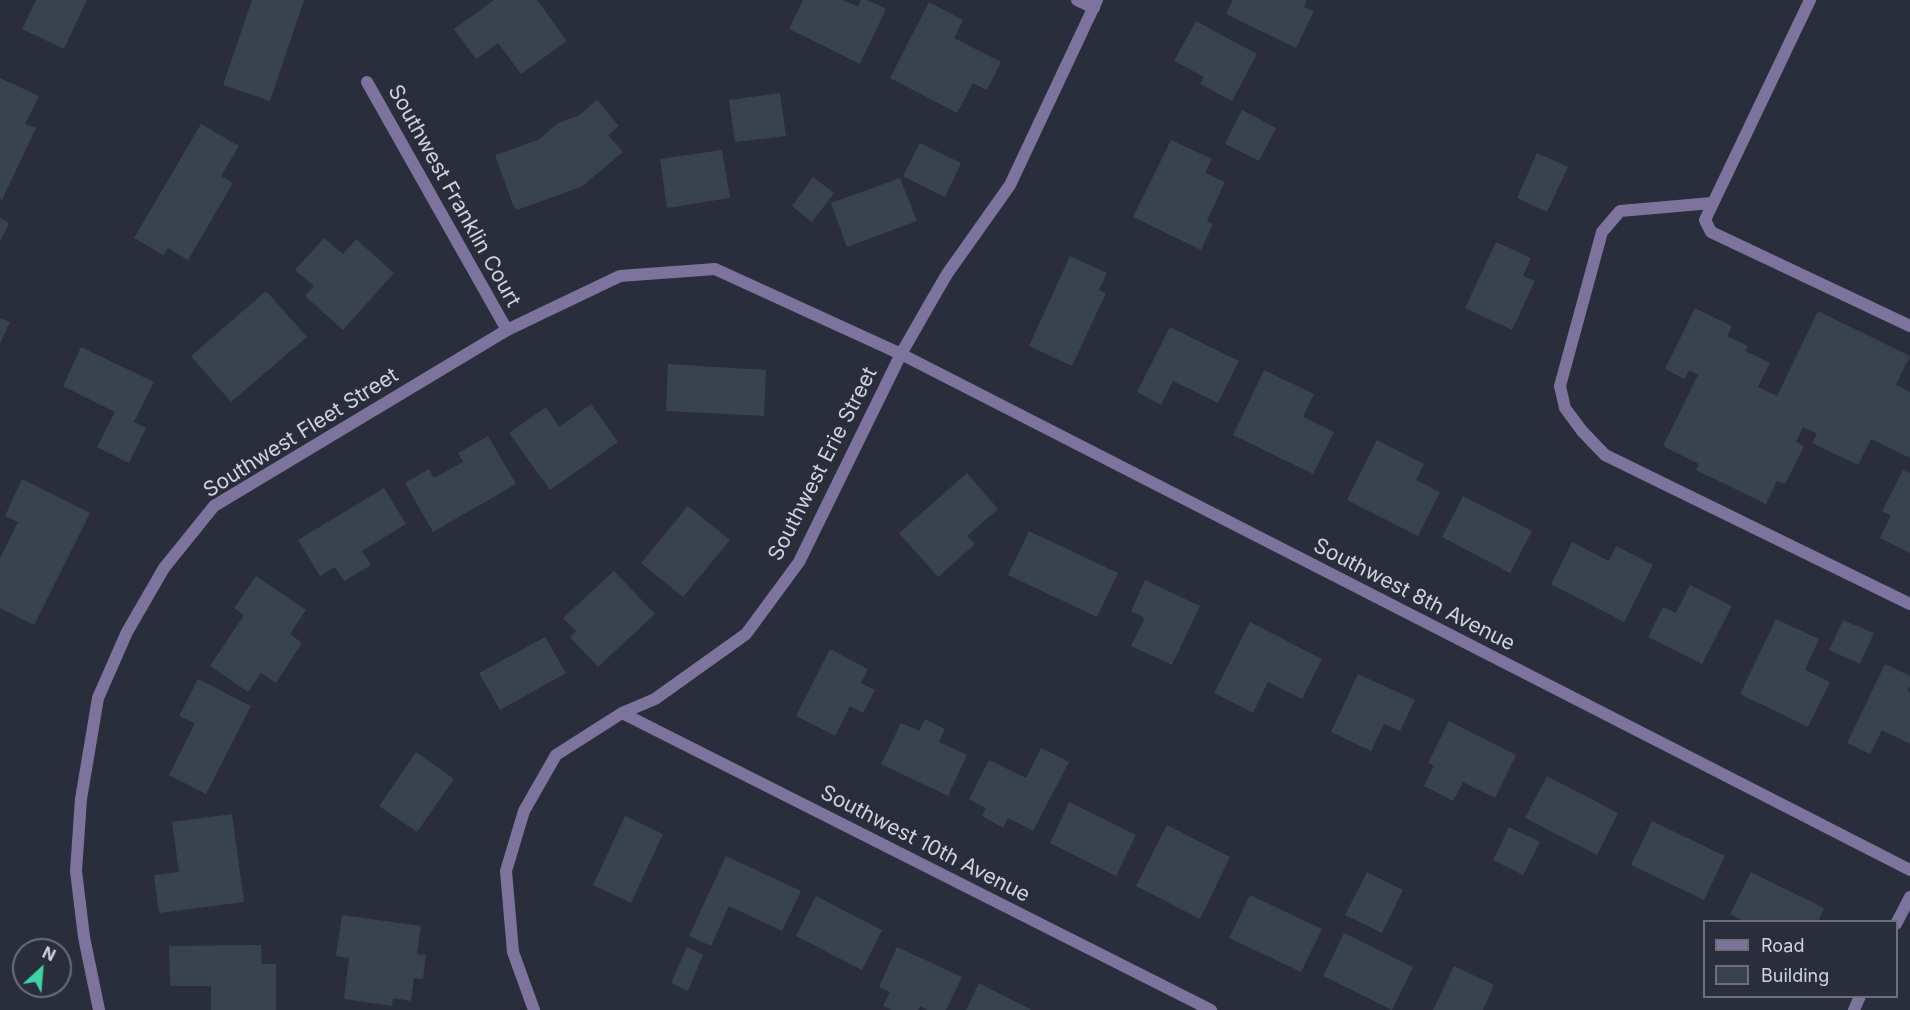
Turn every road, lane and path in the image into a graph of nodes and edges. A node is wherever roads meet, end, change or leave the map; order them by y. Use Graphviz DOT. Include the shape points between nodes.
graph roads {
  1 [pos="1077,0"];
  2 [pos="1810,0"];
  3 [pos="1096,4"];
  4 [pos="368,82"];
  5 [pos="1712,203"];
  6 [pos="1910,326"];
  7 [pos="507,330"];
  8 [pos="901,354"];
  9 [pos="1910,604"];
  10 [pos="622,713"];
  11 [pos="1910,870"];
  12 [pos="1910,897"];
  13 [pos="1898,920"];
  14 [pos="99,1010"];
  15 [pos="534,1010"];
  16 [pos="1211,1010"];
  1 -- 3 [label="street"];
  2 -- 5 [label="street"];
  3 -- 8 [label="street, Southwest Erie Street" via="1010,185 947,274"];
  4 -- 7 [label="street, Southwest Franklin Court"];
  5 -- 6 [label="street" via="1705,220 1711,232"];
  5 -- 9 [label="street" via="1620,211 1602,232 1560,386 1565,408 1605,455"];
  7 -- 8 [label="street, Southwest Fleet Street" via="620,276 715,268"];
  7 -- 14 [label="street, Southwest Fleet Street" via="214,506 164,567 127,632 98,698 81,800 76,871 84,938"];
  8 -- 10 [label="street, Southwest Erie Street" via="799,561 747,634 655,699"];
  8 -- 11 [label="street, Southwest 8th Avenue"];
  10 -- 15 [label="street, Southwest Erie Street" via="556,755 524,812 506,871 513,952"];
  10 -- 16 [label="street, Southwest 10th Avenue"];
  12 -- 13 [label="street"];
}
